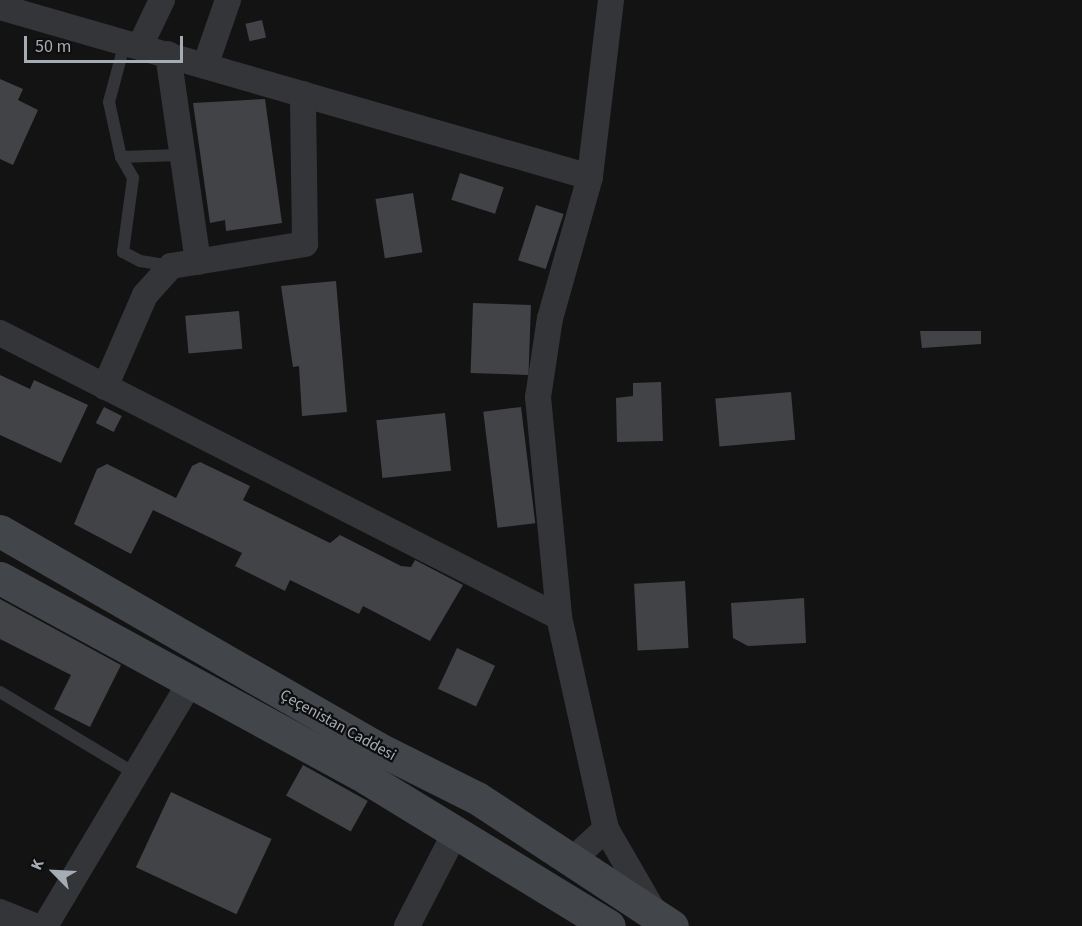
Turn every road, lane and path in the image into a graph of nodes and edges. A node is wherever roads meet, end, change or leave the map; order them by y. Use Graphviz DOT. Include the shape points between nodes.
graph roads {
  1 [pos="162,0"];
  2 [pos="228,0"];
  3 [pos="611,0"];
  4 [pos="0,7"];
  5 [pos="132,44"];
  6 [pos="168,54"];
  7 [pos="205,66"];
  8 [pos="303,94"];
  9 [pos="179,155"];
  10 [pos="121,157"];
  11 [pos="590,177"];
  12 [pos="198,262"];
  13 [pos="171,266"];
  14 [pos="0,333"];
  15 [pos="105,387"];
  16 [pos="0,531"];
  17 [pos="0,578"];
  18 [pos="559,617"];
  19 [pos="190,683"];
  20 [pos="0,692"];
  21 [pos="136,774"];
  22 [pos="606,829"];
  23 [pos="455,833"];
  24 [pos="573,859"];
  25 [pos="0,912"];
  26 [pos="664,921"];
  27 [pos="34,926"];
  28 [pos="45,926"];
  29 [pos="406,926"];
  30 [pos="609,926"];
  1 -- 5 [label="street"];
  2 -- 7 [label="street"];
  3 -- 11 [label="street"];
  4 -- 5 [label="street"];
  5 -- 6 [label="street"];
  5 -- 10 [label="lane" via="109,102"];
  6 -- 7 [label="street"];
  6 -- 9 [label="street"];
  7 -- 8 [label="street"];
  8 -- 11 [label="street"];
  8 -- 12 [label="street" via="305,244"];
  9 -- 10 [label="lane"];
  9 -- 12 [label="street"];
  10 -- 13 [label="lane" via="134,178 123,252 140,261"];
  11 -- 18 [label="street" via="550,318 538,397"];
  12 -- 13 [label="street"];
  13 -- 15 [label="street" via="145,295"];
  14 -- 15 [label="street"];
  15 -- 18 [label="street"];
  16 -- 24 [label="main road, Çeçenistan Caddesi" via="379,750 477,798"];
  17 -- 19 [label="main road, Çeçenistan Caddesi"];
  18 -- 22 [label="street"];
  19 -- 21 [label="street"];
  19 -- 23 [label="main road, Çeçenistan Caddesi"];
  20 -- 21 [label="lane"];
  21 -- 28 [label="street"];
  22 -- 24 [label="street"];
  22 -- 26 [label="street"];
  23 -- 29 [label="street"];
  23 -- 30 [label="main road, Çeçenistan Caddesi"];
  24 -- 26 [label="main road, Çeçenistan Caddesi"];
  25 -- 27 [label="street"];
}
